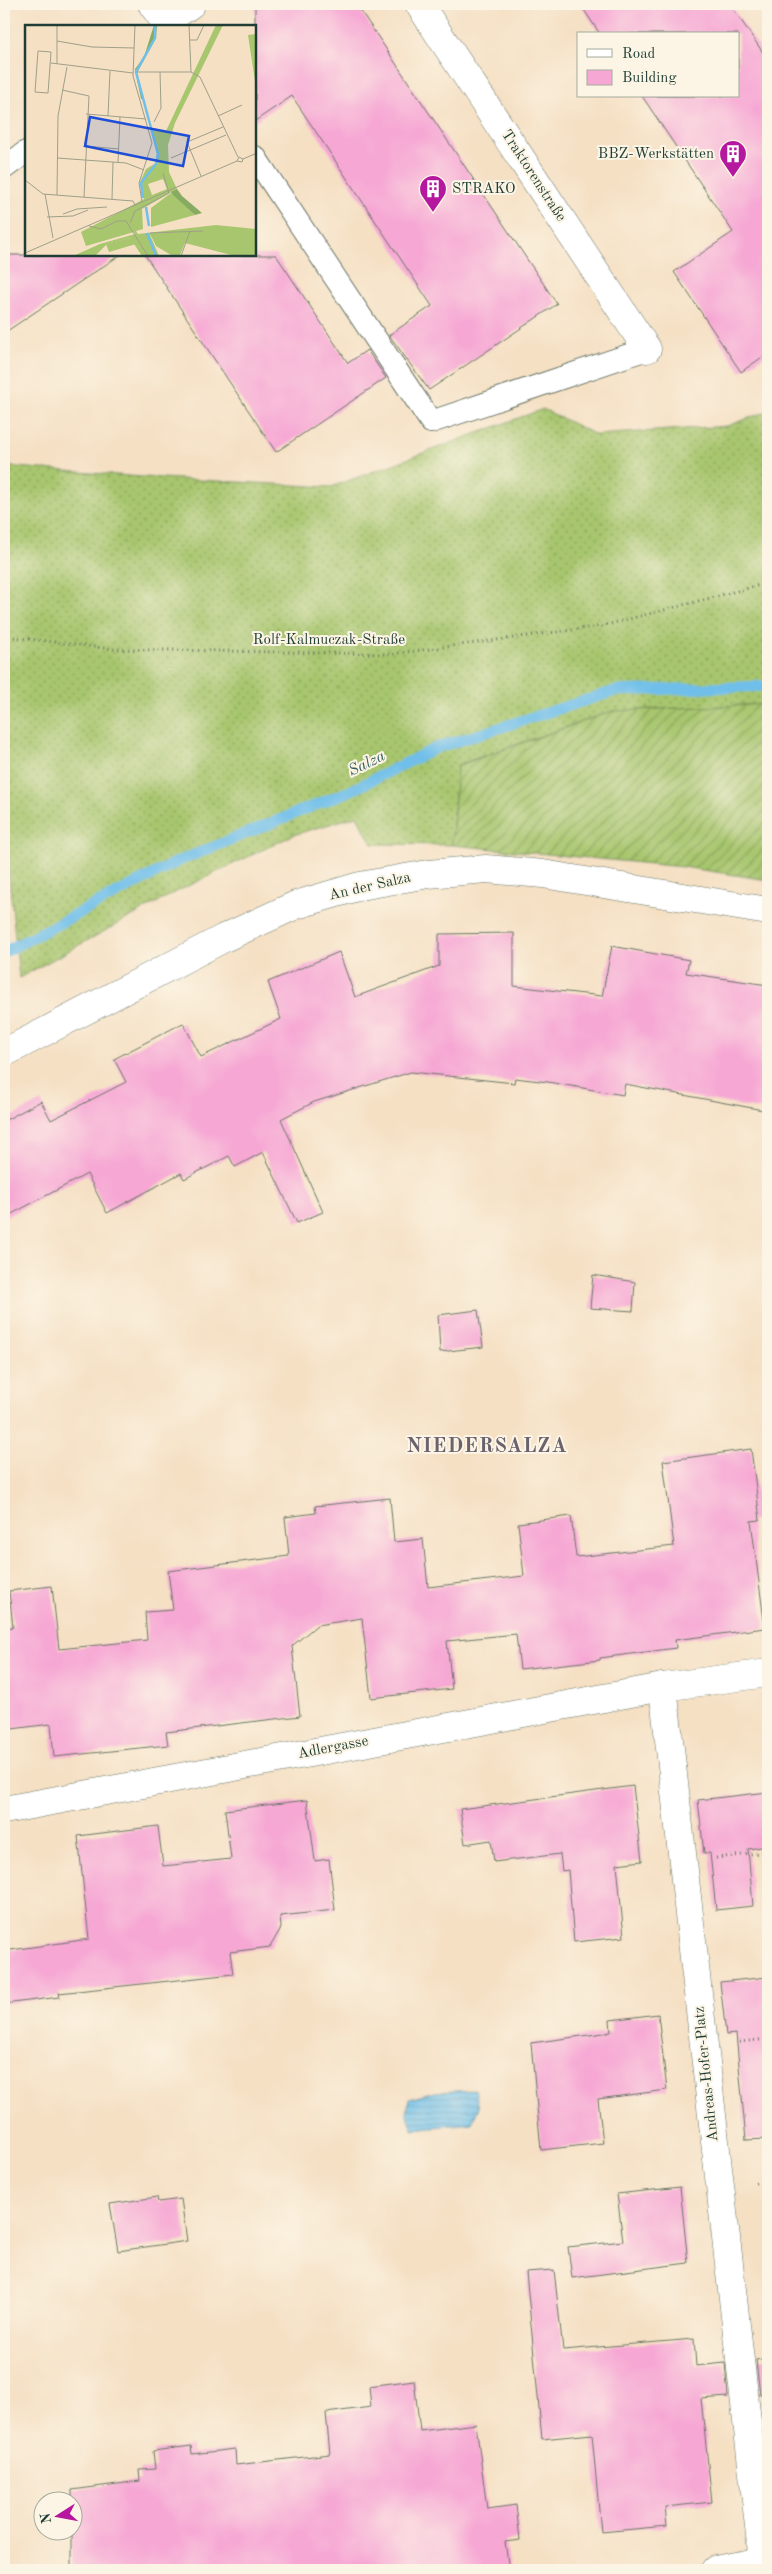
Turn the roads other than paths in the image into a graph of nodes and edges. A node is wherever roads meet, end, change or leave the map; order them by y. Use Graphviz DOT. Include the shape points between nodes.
graph roads {
  1 [pos="191,4"];
  2 [pos="419,4"];
  3 [pos="162,17"];
  4 [pos="25,153"];
  5 [pos="256,159"];
  6 [pos="4,168"];
  7 [pos="647,349"];
  8 [pos="768,911"];
  9 [pos="4,1053"];
  10 [pos="768,1673"];
  11 [pos="663,1686"];
  12 [pos="4,1810"];
  13 [pos="766,2561"];
  14 [pos="716,2570"];
  1 -- 3 [label="street"];
  2 -- 7 [label="street, Traktorenstraße"];
  4 -- 6 [label="lane"];
  5 -- 7 [label="lane" via="431,422"];
  8 -- 9 [label="street, An der Salza" via="543,874 486,869 428,874 360,886 296,905 242,930"];
  10 -- 11 [label="street"];
  11 -- 12 [label="street, Adlergasse"];
  11 -- 13 [label="street, Andreas-Hofer-Platz"];
  13 -- 14 [label="street"];
}
